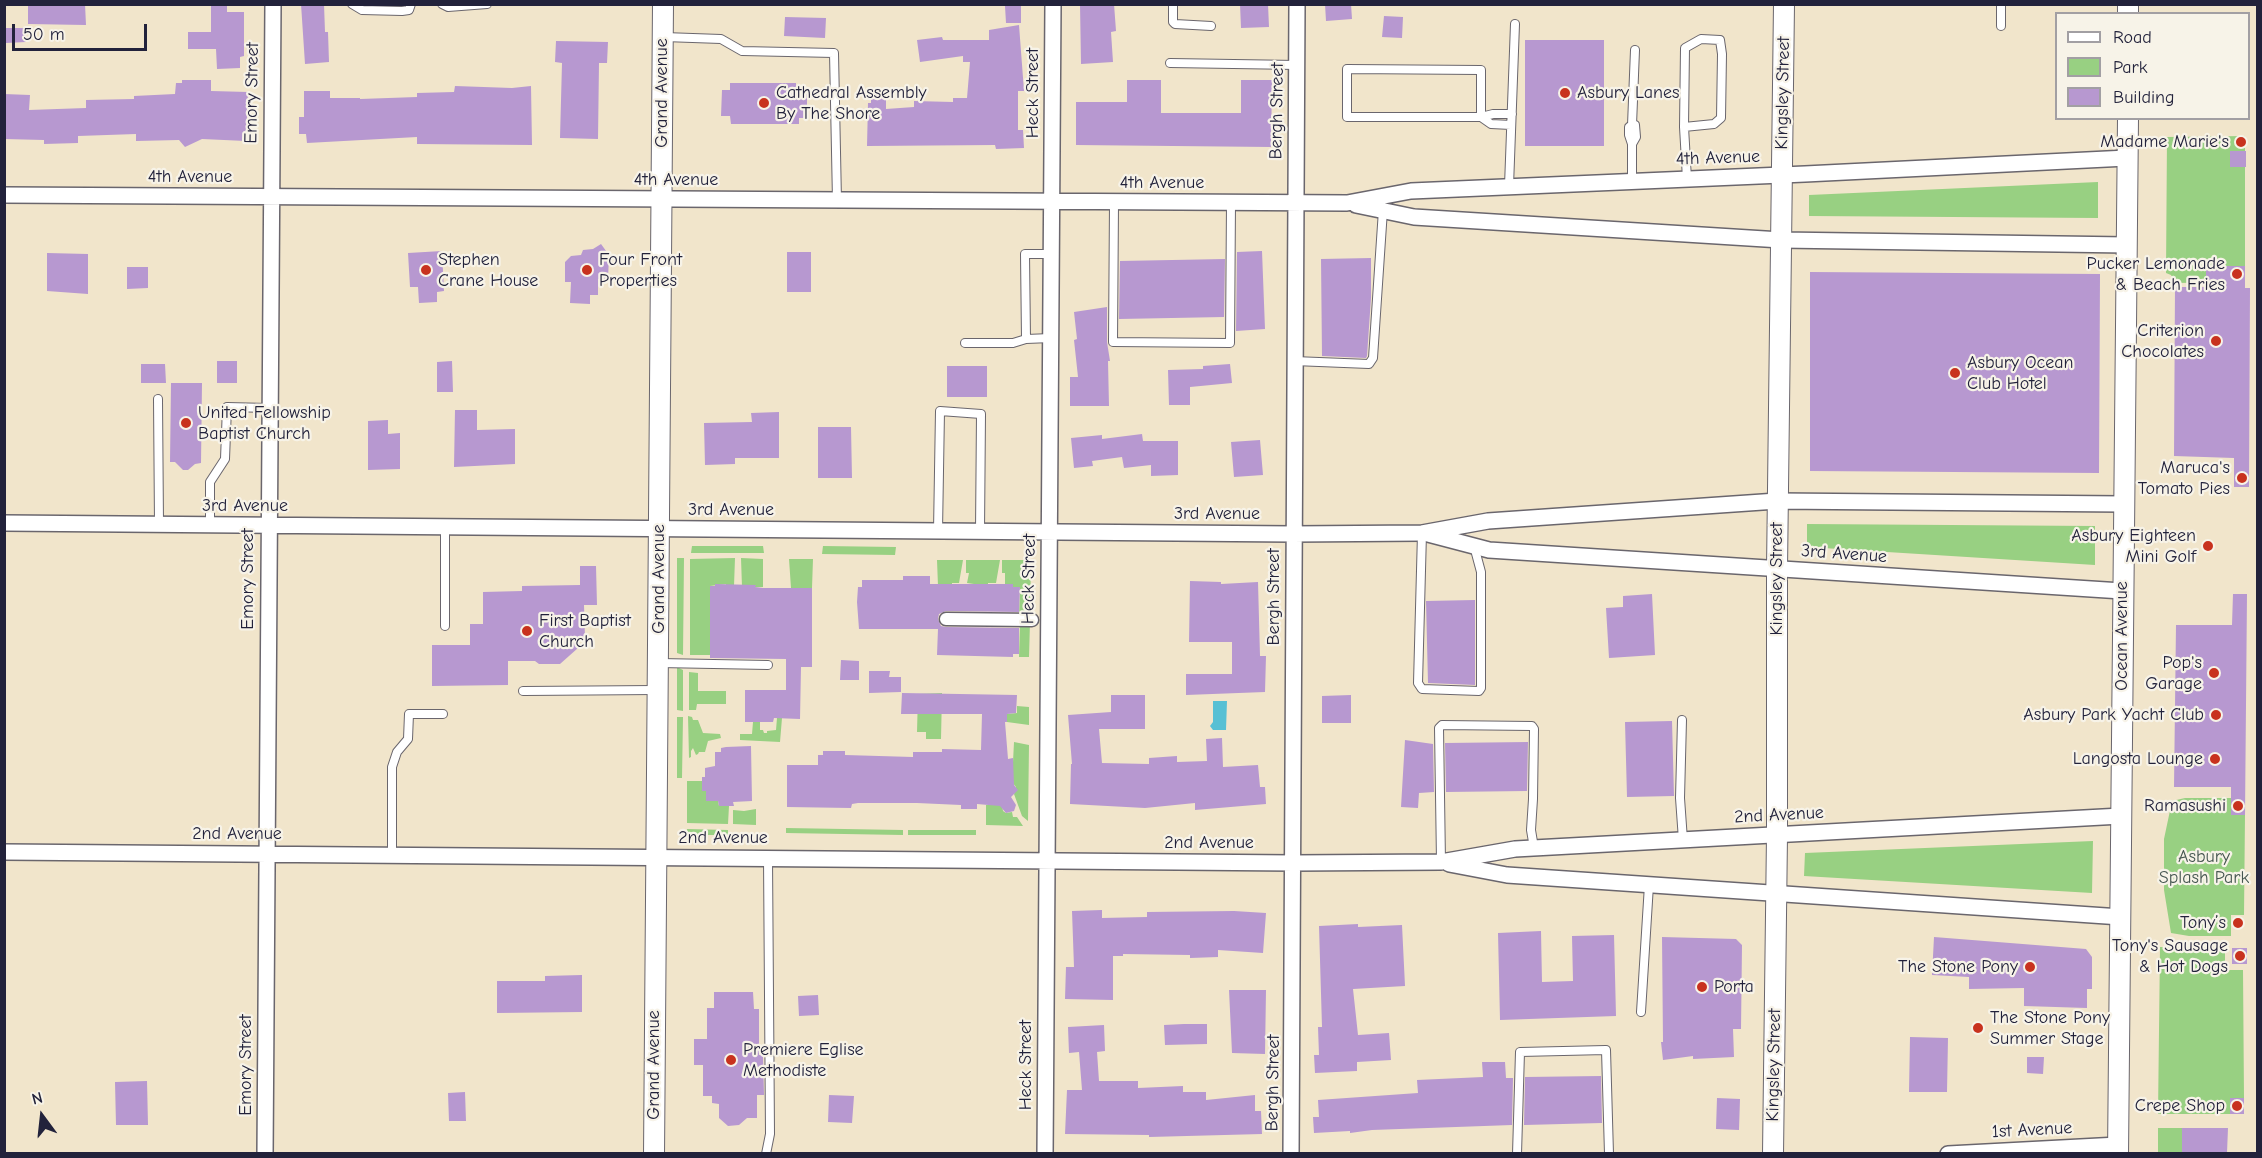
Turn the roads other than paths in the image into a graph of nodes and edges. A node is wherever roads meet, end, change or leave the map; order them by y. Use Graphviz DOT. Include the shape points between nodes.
graph roads {
  1 [pos="273,4"];
  2 [pos="352,4"];
  3 [pos="411,4"];
  4 [pos="442,4"];
  5 [pos="488,4"];
  6 [pos="663,4"];
  7 [pos="1053,4"];
  8 [pos="1173,4"];
  9 [pos="1297,4"];
  10 [pos="1784,4"];
  11 [pos="2001,4"];
  12 [pos="1515,24"];
  13 [pos="1211,26"];
  14 [pos="2001,26"];
  15 [pos="663,38"];
  16 [pos="1635,50"];
  17 [pos="1170,63"];
  18 [pos="1297,65"];
  19 [pos="1512,114"];
  20 [pos="1480,117"];
  21 [pos="2128,120"];
  22 [pos="1511,125"];
  23 [pos="1684,127"];
  24 [pos="2127,158"];
  25 [pos="1782,175"];
  26 [pos="1687,179"];
  27 [pos="1632,182"];
  28 [pos="1509,186"];
  29 [pos="4,195"];
  30 [pos="270,196"];
  31 [pos="661,199"];
  32 [pos="837,201"];
  33 [pos="1052,202"];
  34 [pos="1114,202"];
  35 [pos="1231,203"];
  36 [pos="1295,203"];
  37 [pos="1383,203"];
  38 [pos="1780,240"];
  39 [pos="2127,245"];
  40 [pos="1052,254"];
  41 [pos="1051,338"];
  42 [pos="1026,339"];
  43 [pos="965,343"];
  44 [pos="1294,361"];
  45 [pos="158,399"];
  46 [pos="269,408"];
  47 [pos="1778,501"];
  48 [pos="2123,504"];
  49 [pos="4,523"];
  50 [pos="159,524"];
  51 [pos="210,525"];
  52 [pos="268,525"];
  53 [pos="445,527"];
  54 [pos="659,529"];
  55 [pos="938,531"];
  56 [pos="980,531"];
  57 [pos="1049,532"];
  58 [pos="1422,533"];
  59 [pos="1293,534"];
  60 [pos="1474,546"];
  61 [pos="1777,569"];
  62 [pos="2122,591"];
  63 [pos="946,619"];
  64 [pos="1032,620"];
  65 [pos="445,626"];
  66 [pos="658,663"];
  67 [pos="768,665"];
  68 [pos="658,690"];
  69 [pos="523,691"];
  70 [pos="444,714"];
  71 [pos="1682,720"];
  72 [pos="2121,816"];
  73 [pos="1777,835"];
  74 [pos="1683,840"];
  75 [pos="1534,848"];
  76 [pos="4,852"];
  77 [pos="266,854"];
  78 [pos="393,855"];
  79 [pos="656,857"];
  80 [pos="768,858"];
  81 [pos="1046,861"];
  82 [pos="1441,862"];
  83 [pos="1294,863"];
  84 [pos="1648,885"];
  85 [pos="1775,894"];
  86 [pos="2121,917"];
  87 [pos="1641,1012"];
  88 [pos="2118,1149"];
  89 [pos="265,1154"];
  90 [pos="654,1154"];
  91 [pos="766,1154"];
  92 [pos="1045,1154"];
  93 [pos="1291,1154"];
  94 [pos="1517,1154"];
  95 [pos="1608,1154"];
  96 [pos="1773,1154"];
  97 [pos="1948,1154"];
  1 -- 30 [label="street, Emory Street"];
  2 -- 3 [label="lane" via="362,10 402,11 409,10"];
  4 -- 5 [label="lane"];
  6 -- 15 [label="street, Grand Avenue"];
  7 -- 33 [label="street, Heck Street"];
  8 -- 13 [label="lane" via="1175,24"];
  9 -- 18 [label="street, Bergh Street"];
  10 -- 25 [label="street, Kingsley Street"];
  11 -- 14 [label="lane"];
  12 -- 19 [label="lane"];
  15 -- 31 [label="street, Grand Avenue"];
  15 -- 32 [label="lane" via="721,39 742,51 834,53"];
  16 -- 27 [label="lane" via="1629,127"];
  17 -- 18 [label="lane"];
  18 -- 36 [label="street, Bergh Street"];
  19 -- 20 [label="lane"];
  19 -- 22 [label="lane"];
  20 -- 20 [label="lane" via="1347,117 1347,69 1481,70"];
  20 -- 22 [label="lane" via="1491,124"];
  21 -- 24 [label="street, Ocean Avenue"];
  22 -- 28 [label="lane"];
  23 -- 23 [label="lane" via="1685,48 1701,39 1720,40 1721,118 1714,124"];
  23 -- 26 [label="lane"];
  24 -- 25 [label="street, 4th Avenue"];
  24 -- 39 [label="street, Ocean Avenue"];
  25 -- 26 [label="street, 4th Avenue"];
  25 -- 38 [label="street, Kingsley Street"];
  26 -- 27 [label="street, 4th Avenue"];
  27 -- 28 [label="street, 4th Avenue"];
  28 -- 37 [label="street, 4th Avenue" via="1411,191"];
  29 -- 30 [label="street, 4th Avenue"];
  30 -- 31 [label="street, 4th Avenue"];
  30 -- 46 [label="street, Emory Street"];
  31 -- 32 [label="street, 4th Avenue"];
  31 -- 54 [label="street, Grand Avenue"];
  32 -- 33 [label="street, 4th Avenue"];
  33 -- 34 [label="street, 4th Avenue"];
  33 -- 40 [label="street, Heck Street"];
  34 -- 35 [label="street, 4th Avenue"];
  34 -- 35 [label="lane" via="1113,342 1230,343"];
  35 -- 36 [label="street, 4th Avenue"];
  36 -- 37 [label="street, 4th Avenue"];
  36 -- 44 [label="street, Bergh Street"];
  37 -- 38 [label="street, 4th Avenue" via="1414,217"];
  37 -- 44 [label="lane" via="1373,358 1369,364"];
  38 -- 39 [label="street, 4th Avenue"];
  38 -- 47 [label="street, Kingsley Street"];
  39 -- 48 [label="street, Ocean Avenue"];
  40 -- 41 [label="street, Heck Street"];
  40 -- 42 [label="lane" via="1025,254"];
  41 -- 42 [label="lane"];
  41 -- 57 [label="street, Heck Street"];
  42 -- 43 [label="lane" via="1013,343"];
  44 -- 59 [label="street, Bergh Street"];
  45 -- 50 [label="lane"];
  46 -- 51 [label="lane" via="227,407 225,459 210,482"];
  46 -- 52 [label="street, Emory Street"];
  47 -- 48 [label="street, 3rd Avenue"];
  47 -- 58 [label="street, 3rd Avenue" via="1488,521"];
  47 -- 61 [label="street, Kingsley Street"];
  48 -- 62 [label="street, Ocean Avenue"];
  49 -- 50 [label="street, 3rd Avenue"];
  50 -- 51 [label="street, 3rd Avenue"];
  51 -- 52 [label="street, 3rd Avenue"];
  52 -- 53 [label="street, 3rd Avenue"];
  52 -- 77 [label="street, Emory Street"];
  53 -- 54 [label="street, 3rd Avenue"];
  53 -- 65 [label="lane"];
  54 -- 55 [label="street, 3rd Avenue"];
  54 -- 66 [label="street, Grand Avenue"];
  55 -- 56 [label="street, 3rd Avenue"];
  55 -- 56 [label="lane" via="940,411 981,414"];
  56 -- 57 [label="street, 3rd Avenue"];
  57 -- 59 [label="street, 3rd Avenue"];
  57 -- 81 [label="street, Heck Street"];
  58 -- 59 [label="street, 3rd Avenue"];
  58 -- 60 [label="street, 3rd Avenue"];
  58 -- 60 [label="lane" via="1418,683 1422,689 1481,688 1481,572"];
  59 -- 83 [label="street, Bergh Street"];
  60 -- 61 [label="street, 3rd Avenue"];
  61 -- 62 [label="street, 3rd Avenue"];
  61 -- 73 [label="street, Kingsley Street"];
  62 -- 72 [label="street, Ocean Avenue"];
  63 -- 64 [label="street"];
  66 -- 67 [label="lane"];
  66 -- 68 [label="street, Grand Avenue"];
  68 -- 69 [label="lane"];
  68 -- 79 [label="street, Grand Avenue"];
  70 -- 78 [label="lane" via="409,714 408,739 392,767"];
  71 -- 74 [label="lane"];
  72 -- 73 [label="street, 2nd Avenue"];
  72 -- 86 [label="street, Ocean Avenue"];
  73 -- 74 [label="street, 2nd Avenue"];
  73 -- 85 [label="street, Kingsley Street"];
  74 -- 75 [label="street, 2nd Avenue"];
  75 -- 82 [label="street, 2nd Avenue"];
  75 -- 82 [label="lane" via="1532,726 1442,725"];
  76 -- 77 [label="street, 2nd Avenue"];
  77 -- 78 [label="street, 2nd Avenue"];
  77 -- 89 [label="street, Emory Street"];
  78 -- 79 [label="street, 2nd Avenue"];
  79 -- 80 [label="street, 2nd Avenue"];
  79 -- 90 [label="street, Grand Avenue"];
  80 -- 81 [label="street, 2nd Avenue"];
  80 -- 91 [label="lane" via="770,1134"];
  81 -- 83 [label="street, 2nd Avenue"];
  81 -- 92 [label="street, Heck Street"];
  82 -- 83 [label="street, 2nd Avenue"];
  82 -- 84 [label="street, 2nd Avenue" via="1507,875"];
  83 -- 93 [label="street, Bergh Street"];
  84 -- 85 [label="street, 2nd Avenue"];
  84 -- 87 [label="lane"];
  85 -- 86 [label="street, 2nd Avenue"];
  85 -- 96 [label="street, Kingsley Street"];
  86 -- 88 [label="street, Ocean Avenue"];
  88 -- 97 [label="street, 1st Avenue"];
  94 -- 95 [label="lane" via="1520,1052 1606,1050"];
}
